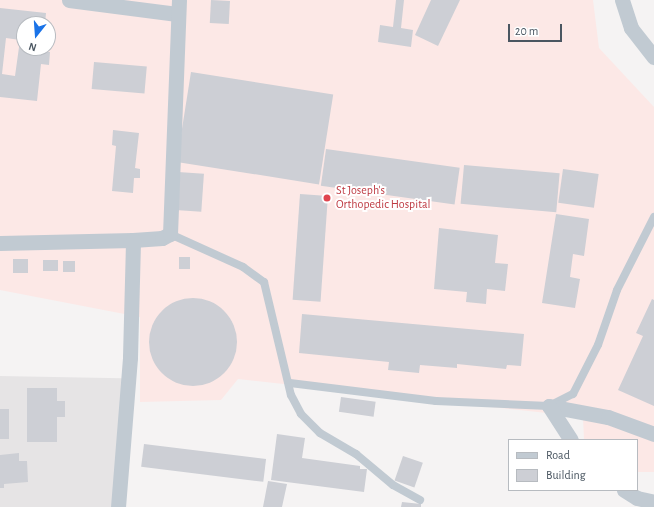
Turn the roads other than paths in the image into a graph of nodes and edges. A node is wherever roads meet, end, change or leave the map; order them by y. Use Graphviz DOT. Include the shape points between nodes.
graph roads {
  1 [pos="69,0"];
  2 [pos="622,0"];
  3 [pos="178,7"];
  4 [pos="654,57"];
  5 [pos="654,217"];
  6 [pos="170,234"];
  7 [pos="132,240"];
  8 [pos="0,243"];
  9 [pos="290,383"];
  10 [pos="549,406"];
  11 [pos="654,434"];
  12 [pos="570,439"];
  13 [pos="626,491"];
  14 [pos="420,500"];
  15 [pos="654,502"];
  16 [pos="118,507"];
  1 -- 3 [label="street"];
  2 -- 4 [label="street" via="631,28"];
  3 -- 6 [label="street"];
  5 -- 10 [label="lane" via="617,290 598,345 573,394"];
  6 -- 7 [label="street" via="162,238"];
  6 -- 9 [label="lane" via="243,267 264,282"];
  7 -- 8 [label="street"];
  7 -- 16 [label="street" via="130,357"];
  9 -- 10 [label="lane" via="436,401"];
  9 -- 14 [label="lane" via="291,395 301,414 320,433 356,454 394,485"];
  10 -- 11 [label="street" via="608,417"];
  10 -- 12 [label="street"];
  13 -- 15 [label="street" via="637,498"];
}
